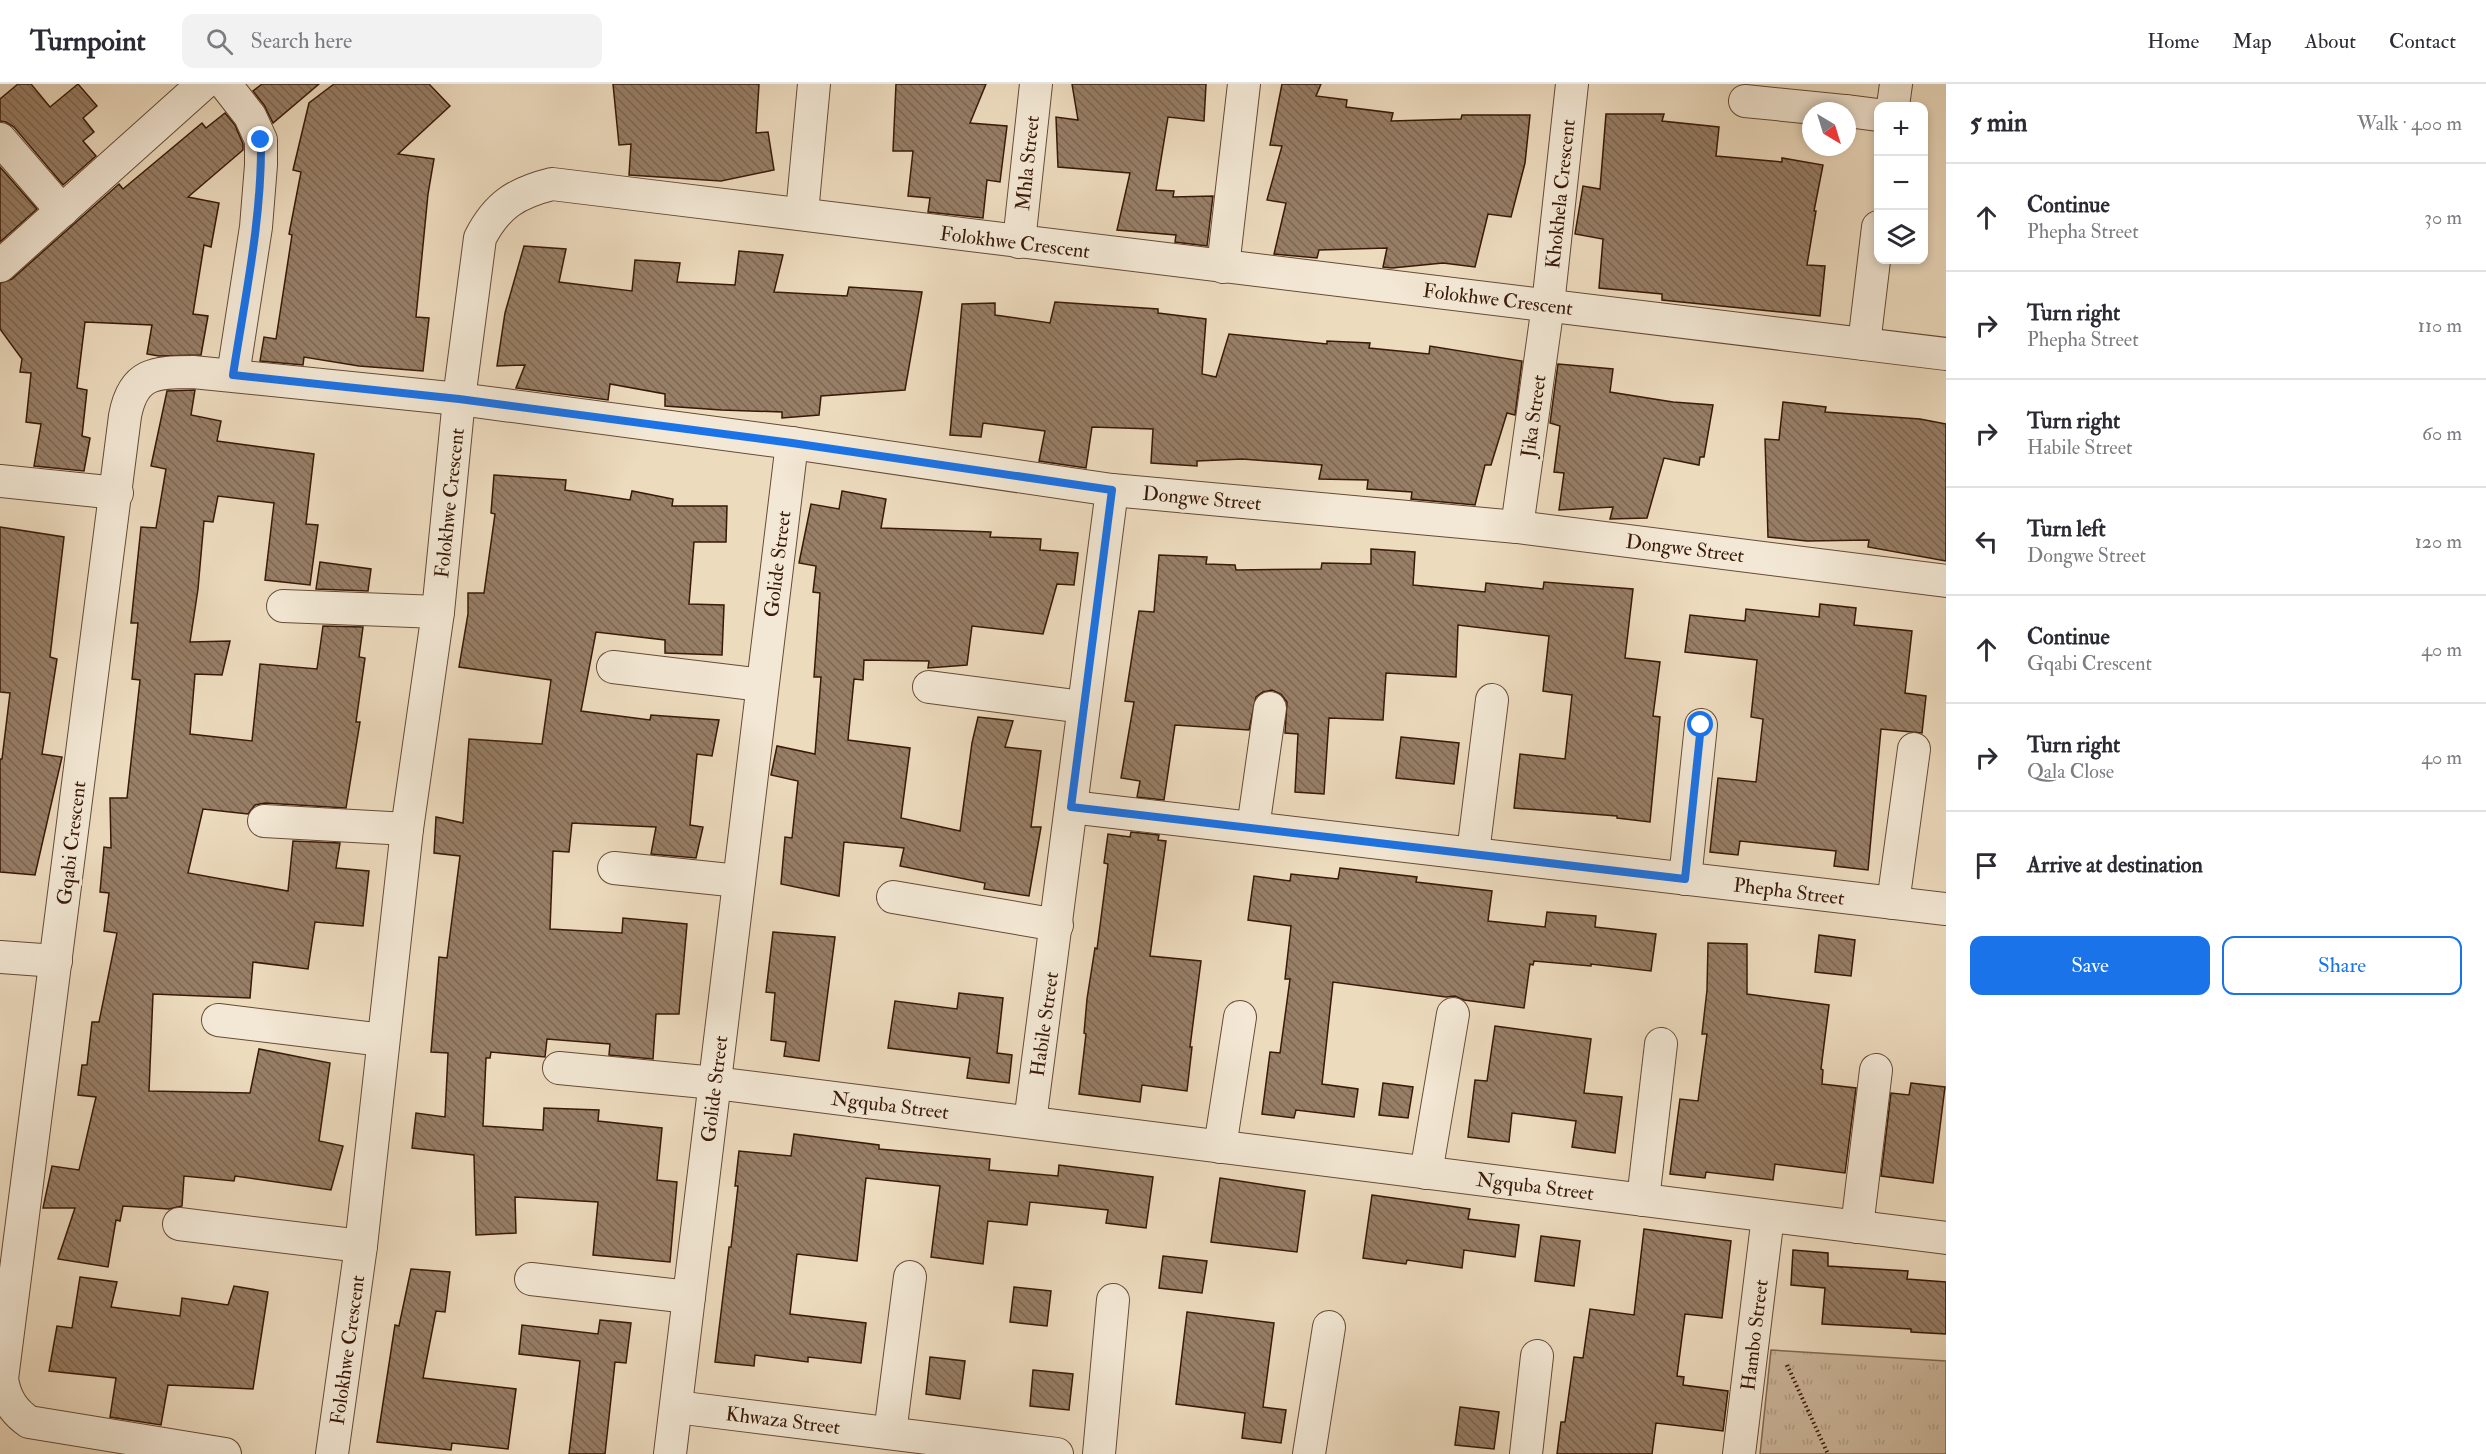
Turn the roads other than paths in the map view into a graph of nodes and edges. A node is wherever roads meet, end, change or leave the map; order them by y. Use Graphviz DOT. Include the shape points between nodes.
graph roads {
  1 [pos="203,84"];
  2 [pos="225,84"];
  3 [pos="814,84"];
  4 [pos="1036,84"];
  5 [pos="1244,84"];
  6 [pos="1572,84"];
  7 [pos="1896,84"];
  8 [pos="1744,101"];
  9 [pos="1894,102"];
  10 [pos="1802,107"];
  11 [pos="1856,112"];
  12 [pos="1874,114"];
  13 [pos="0,139"];
  14 [pos="62,211"];
  15 [pos="802,213"];
  16 [pos="1018,242"];
  17 [pos="1874,260"];
  18 [pos="0,266"];
  19 [pos="1223,267"];
  20 [pos="1548,305"];
  21 [pos="1864,344"];
  22 [pos="1946,354"];
  23 [pos="233,375"];
  24 [pos="459,399"];
  25 [pos="792,443"];
  26 [pos="0,481"];
  27 [pos="1112,490"];
  28 [pos="117,493"];
  29 [pos="1517,527"];
  30 [pos="1946,581"];
  31 [pos="283,606"];
  32 [pos="438,612"];
  33 [pos="613,667"];
  34 [pos="762,685"];
  35 [pos="929,687"];
  36 [pos="1492,700"];
  37 [pos="1083,706"];
  38 [pos="1270,708"];
  39 [pos="1701,725"];
  40 [pos="1914,749"];
  41 [pos="1071,807"];
  42 [pos="264,821"];
  43 [pos="1253,828"];
  44 [pos="407,829"];
  45 [pos="1473,853"];
  46 [pos="614,868"];
  47 [pos="1685,879"];
  48 [pos="739,881"];
  49 [pos="893,897"];
  50 [pos="1893,903"];
  51 [pos="1946,909"];
  52 [pos="1057,925"];
  53 [pos="0,957"];
  54 [pos="56,961"];
  55 [pos="1453,1014"];
  56 [pos="1240,1017"];
  57 [pos="218,1020"];
  58 [pos="383,1040"];
  59 [pos="1661,1044"];
  60 [pos="559,1068"];
  61 [pos="1876,1070"];
  62 [pos="715,1083"];
  63 [pos="1030,1122"];
  64 [pos="1220,1147"];
  65 [pos="1426,1173"];
  66 [pos="1643,1200"];
  67 [pos="1768,1216"];
  68 [pos="179,1224"];
  69 [pos="1857,1227"];
  70 [pos="1946,1238"];
  71 [pos="361,1246"];
  72 [pos="909,1277"];
  73 [pos="531,1279"];
  74 [pos="689,1297"];
  75 [pos="1113,1300"];
  76 [pos="1329,1326"];
  77 [pos="1537,1356"];
  78 [pos="676,1407"];
  79 [pos="8,1417"];
  80 [pos="890,1433"];
  81 [pos="225,1454"];
  82 [pos="332,1454"];
  83 [pos="670,1454"];
  84 [pos="1056,1454"];
  85 [pos="1099,1454"];
  86 [pos="1310,1454"];
  87 [pos="1526,1454"];
  88 [pos="1739,1454"];
  1 -- 14 [label="street"];
  2 -- 23 [label="street" via="250,116 261,140 256,227"];
  3 -- 15 [label="street"];
  4 -- 16 [label="street, Mhla Street"];
  5 -- 19 [label="street"];
  6 -- 20 [label="street, Khokhela Crescent"];
  7 -- 9 [label="street"];
  8 -- 10 [label="street"];
  11 -- 12 [label="street"];
  13 -- 14 [label="street"];
  14 -- 18 [label="street"];
  15 -- 16 [label="street, Folokhwe Crescent"];
  15 -- 24 [label="street, Folokhwe Crescent" via="552,184 514,197 489,220 480,238"];
  16 -- 19 [label="street, Folokhwe Crescent"];
  17 -- 21 [label="street"];
  19 -- 20 [label="street, Folokhwe Crescent"];
  20 -- 21 [label="street, Folokhwe Crescent"];
  20 -- 29 [label="street, Jika Street"];
  21 -- 22 [label="street, Folokhwe Crescent"];
  23 -- 24 [label="street, Gqabi Crescent"];
  23 -- 28 [label="street, Gqabi Crescent" via="166,372 136,385 129,398"];
  24 -- 25 [label="street, Dongwe Street"];
  24 -- 32 [label="street, Folokhwe Crescent"];
  25 -- 27 [label="street, Dongwe Street"];
  25 -- 34 [label="street, Golide Street"];
  26 -- 28 [label="street"];
  27 -- 29 [label="street, Dongwe Street"];
  27 -- 37 [label="street, Habile Street"];
  28 -- 54 [label="street, Gqabi Crescent"];
  29 -- 30 [label="street, Dongwe Street"];
  31 -- 32 [label="street"];
  32 -- 44 [label="street, Folokhwe Crescent"];
  33 -- 34 [label="street"];
  34 -- 48 [label="street, Golide Street"];
  35 -- 37 [label="street"];
  36 -- 45 [label="street"];
  37 -- 41 [label="street, Habile Street"];
  38 -- 43 [label="street"];
  39 -- 47 [label="street"];
  40 -- 50 [label="street"];
  41 -- 43 [label="street, Phepha Street"];
  41 -- 52 [label="street, Habile Street"];
  42 -- 44 [label="street"];
  43 -- 45 [label="street, Phepha Street"];
  44 -- 58 [label="street, Folokhwe Crescent"];
  45 -- 47 [label="street, Phepha Street"];
  46 -- 48 [label="street"];
  47 -- 50 [label="street, Phepha Street"];
  48 -- 62 [label="street, Golide Street"];
  49 -- 52 [label="street"];
  50 -- 51 [label="street, Phepha Street"];
  52 -- 63 [label="street, Habile Street"];
  53 -- 54 [label="street"];
  54 -- 79 [label="street, Gqabi Crescent" via="2,1379"];
  55 -- 65 [label="street"];
  56 -- 64 [label="street"];
  57 -- 58 [label="street"];
  58 -- 71 [label="street, Folokhwe Crescent"];
  59 -- 66 [label="street"];
  60 -- 62 [label="street, Ngquba Street"];
  61 -- 69 [label="street"];
  62 -- 63 [label="street, Ngquba Street"];
  62 -- 74 [label="street, Golide Street"];
  63 -- 64 [label="street, Ngquba Street"];
  64 -- 65 [label="street, Ngquba Street"];
  65 -- 66 [label="street, Ngquba Street"];
  66 -- 67 [label="street, Ngquba Street"];
  67 -- 69 [label="street, Ngquba Street"];
  67 -- 88 [label="street, Hambo Street"];
  68 -- 71 [label="street, Folokhwe Crescent"];
  69 -- 70 [label="street, Ngquba Street"];
  71 -- 82 [label="street, Folokhwe Crescent"];
  72 -- 80 [label="street"];
  73 -- 74 [label="street"];
  74 -- 78 [label="street, Golide Street"];
  75 -- 85 [label="street"];
  76 -- 86 [label="street"];
  77 -- 87 [label="street"];
  78 -- 80 [label="street, Khwaza Street"];
  78 -- 83 [label="street, Golide Street"];
  79 -- 81 [label="street, Gqabi Crescent"];
  80 -- 84 [label="street, Khwaza Street"];
}
